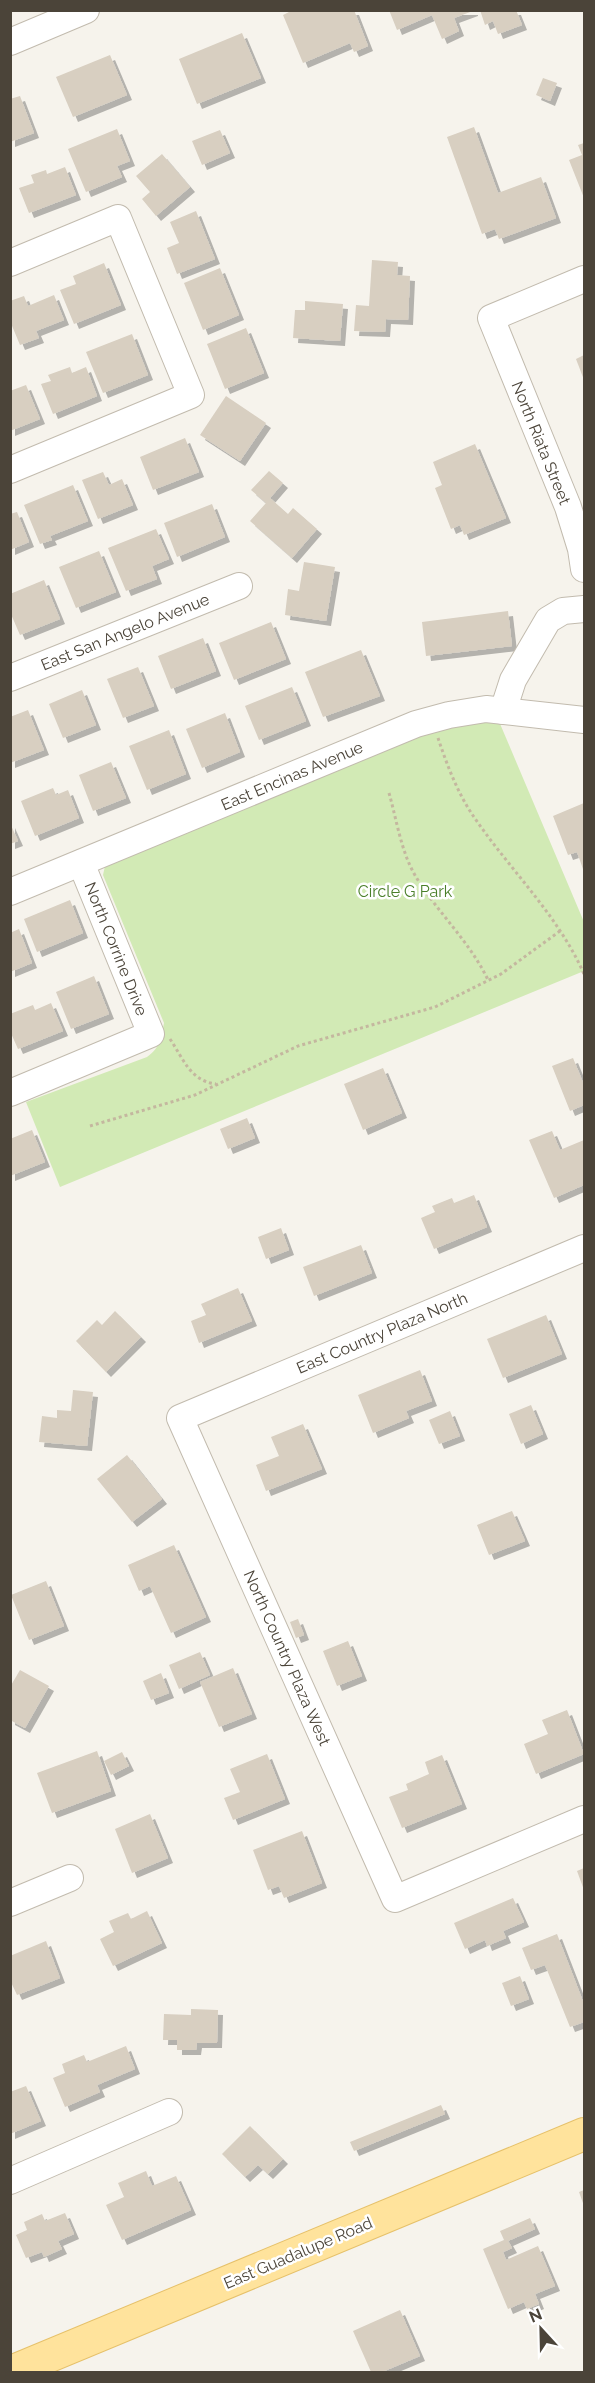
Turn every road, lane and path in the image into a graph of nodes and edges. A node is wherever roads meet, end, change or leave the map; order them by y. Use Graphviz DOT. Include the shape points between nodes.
graph roads {
  1 [pos="86,10"];
  2 [pos="10,42"];
  3 [pos="10,263"];
  4 [pos="585,279"];
  5 [pos="10,470"];
  6 [pos="585,569"];
  7 [pos="240,586"];
  8 [pos="585,609"];
  9 [pos="10,678"];
  10 [pos="503,711"];
  11 [pos="432,720"];
  12 [pos="585,720"];
  13 [pos="389,793"];
  14 [pos="81,863"];
  15 [pos="10,892"];
  16 [pos="560,931"];
  17 [pos="585,974"];
  18 [pos="488,980"];
  19 [pos="151,1034"];
  20 [pos="218,1084"];
  21 [pos="10,1093"];
  22 [pos="90,1126"];
  23 [pos="585,1248"];
  24 [pos="180,1418"];
  25 [pos="585,1819"];
  26 [pos="70,1878"];
  27 [pos="10,1903"];
  28 [pos="169,2112"];
  29 [pos="585,2134"];
  30 [pos="10,2181"];
  31 [pos="13,2369"];
  1 -- 2 [label="street"];
  3 -- 5 [label="street" via="118,218 191,395"];
  4 -- 6 [label="street, North Riata Street" via="491,318 568,507"];
  7 -- 9 [label="street, East San Angelo Avenue"];
  8 -- 10 [label="street" via="563,611 548,620 513,680"];
  10 -- 11 [label="street, East Encinas Avenue" via="486,709"];
  10 -- 12 [label="street, East Encinas Avenue"];
  11 -- 14 [label="street, East Encinas Avenue"];
  11 -- 16 [label="path" via="444,758 473,816"];
  13 -- 18 [label="path" via="415,875"];
  14 -- 15 [label="street, East Encinas Avenue"];
  14 -- 19 [label="street, North Corrine Drive"];
  16 -- 17 [label="path"];
  16 -- 18 [label="path"];
  18 -- 20 [label="path" via="435,1007 298,1046"];
  19 -- 20 [label="path" via="170,1038 183,1063 208,1083"];
  19 -- 21 [label="street"];
  20 -- 22 [label="path"];
  23 -- 24 [label="street, East Country Plaza North"];
  24 -- 25 [label="street, North Country Plaza West" via="395,1899"];
  26 -- 27 [label="street"];
  28 -- 30 [label="street"];
  29 -- 31 [label="main road, East Guadalupe Road"];
}
